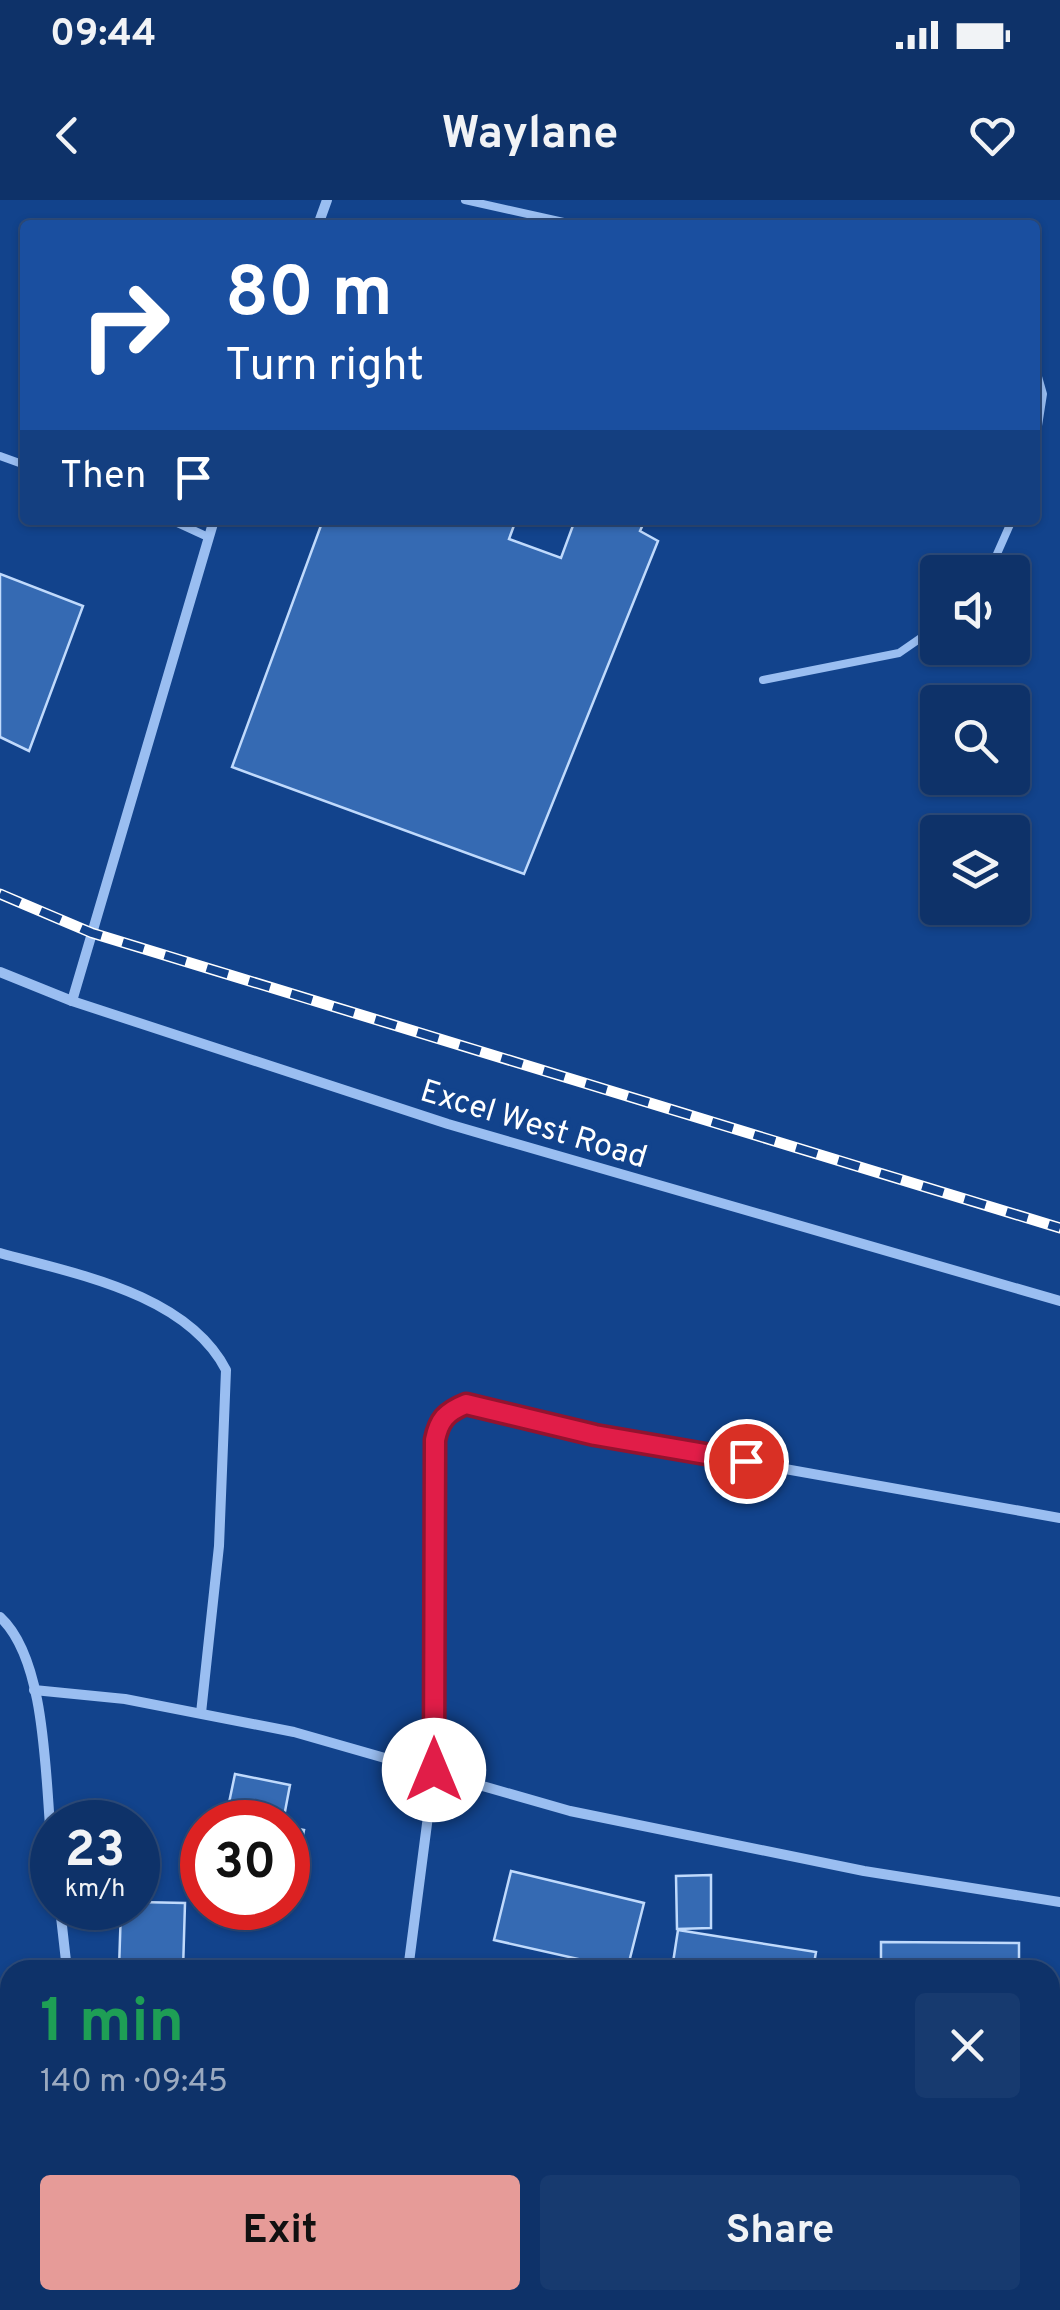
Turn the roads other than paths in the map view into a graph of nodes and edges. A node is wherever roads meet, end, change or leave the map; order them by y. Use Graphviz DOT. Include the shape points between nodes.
graph roads {
  1 [pos="465,200"];
  2 [pos="554,220"];
  3 [pos="1040,384"];
  4 [pos="1040,413"];
  5 [pos="182,525"];
  6 [pos="212,525"];
  7 [pos="1010,525"];
  8 [pos="208,537"];
  9 [pos="997,555"];
  10 [pos="920,638"];
  11 [pos="763,680"];
  12 [pos="0,972"];
  13 [pos="72,1001"];
  14 [pos="0,1253"];
  15 [pos="1060,1301"];
  16 [pos="1060,1518"];
  17 [pos="0,1617"];
  18 [pos="34,1690"];
  19 [pos="201,1713"];
  20 [pos="434,1770"];
  21 [pos="47,1800"];
  22 [pos="1060,1902"];
  23 [pos="63,1930"];
  24 [pos="67,1960"];
  25 [pos="409,1960"];
  1 -- 2 [label="lane"];
  3 -- 4 [label="lane"];
  5 -- 8 [label="lane"];
  6 -- 8 [label="street"];
  7 -- 9 [label="lane"];
  8 -- 13 [label="street"];
  10 -- 11 [label="lane" via="899,653"];
  12 -- 13 [label="street, Excel West Road"];
  13 -- 15 [label="street, Excel West Road" via="466,1129"];
  14 -- 19 [label="street" via="159,1307 213,1344 226,1370 219,1546"];
  16 -- 20 [label="street" via="595,1435 466,1404 448,1411 435,1440"];
  17 -- 18 [label="street" via="19,1638"];
  18 -- 19 [label="street"];
  18 -- 21 [label="street"];
  19 -- 20 [label="street"];
  20 -- 22 [label="street" via="570,1811 864,1871"];
  20 -- 25 [label="street"];
  23 -- 24 [label="street"];
}
